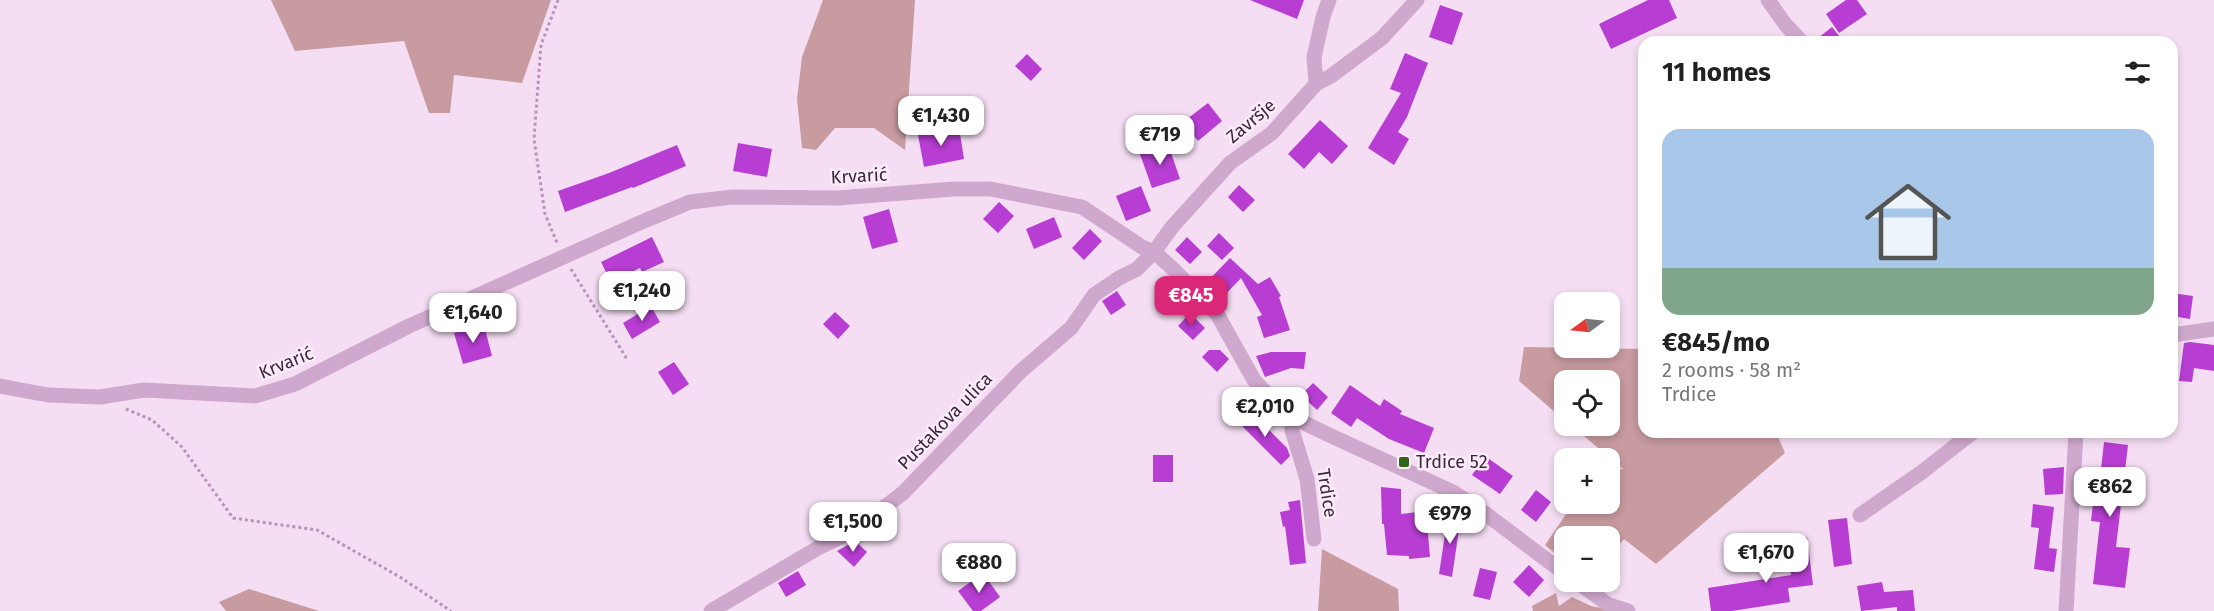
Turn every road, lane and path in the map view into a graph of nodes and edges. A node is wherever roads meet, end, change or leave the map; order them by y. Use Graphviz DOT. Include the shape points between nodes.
graph roads {
  1 [pos="558,0"];
  2 [pos="1329,0"];
  3 [pos="1417,0"];
  4 [pos="1768,0"];
  5 [pos="1796,36"];
  6 [pos="1316,84"];
  7 [pos="1154,252"];
  8 [pos="563,257"];
  9 [pos="2214,329"];
  10 [pos="2178,334"];
  11 [pos="627,359"];
  12 [pos="0,386"];
  13 [pos="100,397"];
  14 [pos="1294,418"];
  15 [pos="1965,438"];
  16 [pos="2076,438"];
  17 [pos="1860,515"];
  18 [pos="1314,538"];
  19 [pos="1554,565"];
  20 [pos="1590,592"];
  21 [pos="451,611"];
  22 [pos="711,611"];
  23 [pos="1628,611"];
  24 [pos="2066,611"];
  1 -- 8 [label="path" via="541,45 534,139 545,214"];
  2 -- 6 [label="street" via="1314,57"];
  3 -- 6 [label="street, Završje" via="1382,38"];
  4 -- 5 [label="street"];
  6 -- 7 [label="street, Završje" via="1272,133 1222,171"];
  7 -- 8 [label="street, Krvarić" via="1082,207 990,189 954,189 838,198 733,197 690,202"];
  7 -- 14 [label="street" via="1217,314 1254,380"];
  7 -- 22 [label="street, Pustakova ulica" via="1137,269 1094,295 1071,328 1021,371 885,508 853,531"];
  8 -- 11 [label="path"];
  8 -- 13 [label="street, Krvarić" via="409,326 295,384 255,396 144,390"];
  9 -- 10 [label="street"];
  12 -- 13 [label="street, Krvarić" via="48,395"];
  13 -- 21 [label="path" via="152,420 182,447 233,518 317,530"];
  14 -- 18 [label="street, Trdice" via="1292,430 1307,479"];
  14 -- 19 [label="street" via="1453,492"];
  15 -- 17 [label="street"];
  16 -- 24 [label="street"];
  20 -- 23 [label="street" via="1609,606"];
}
